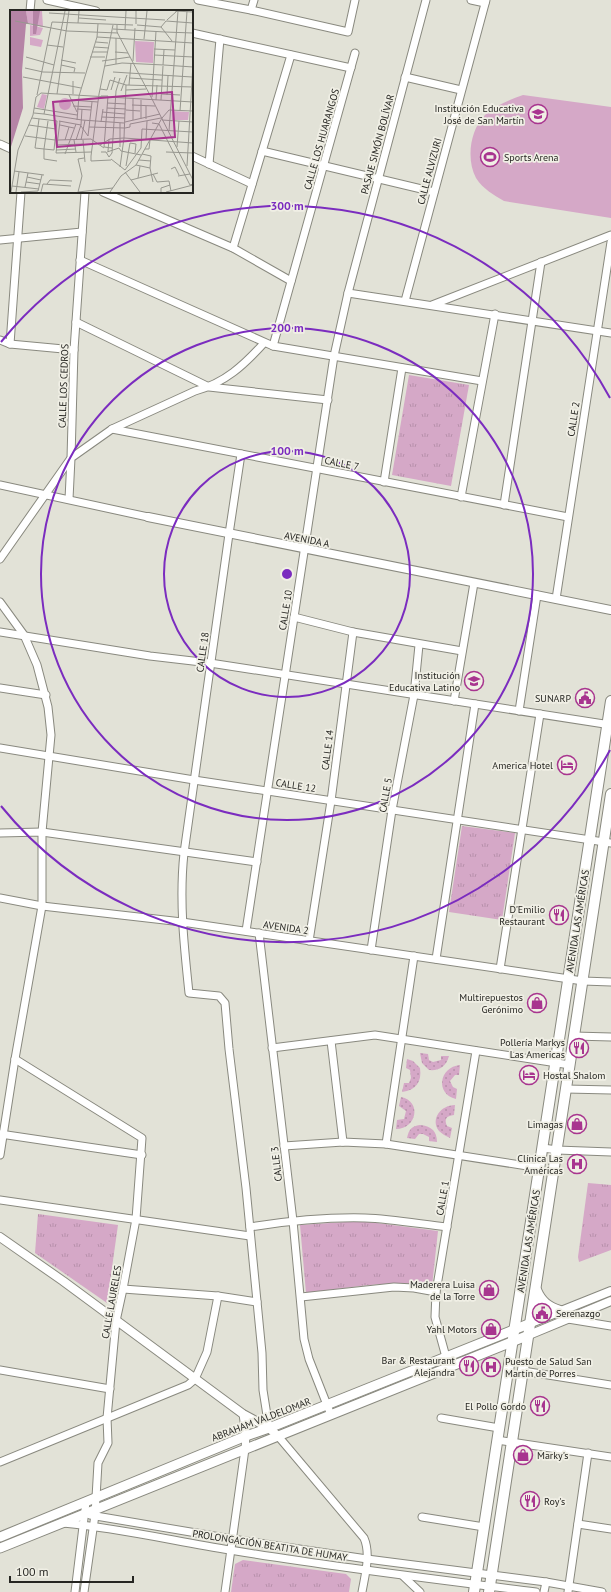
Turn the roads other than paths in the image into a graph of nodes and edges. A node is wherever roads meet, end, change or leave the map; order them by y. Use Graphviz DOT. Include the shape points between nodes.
graph roads {
  1 [pos="31,0"];
  2 [pos="47,0"];
  3 [pos="198,0"];
  4 [pos="254,0"];
  5 [pos="355,0"];
  6 [pos="426,0"];
  7 [pos="471,0"];
  8 [pos="486,2"];
  9 [pos="30,10"];
  10 [pos="92,10"];
  11 [pos="252,10"];
  12 [pos="193,33"];
  13 [pos="220,39"];
  14 [pos="355,53"];
  15 [pos="291,55"];
  16 [pos="351,68"];
  17 [pos="405,77"];
  18 [pos="461,90"];
  19 [pos="0,144"];
  20 [pos="10,149"];
  21 [pos="262,151"];
  22 [pos="193,156"];
  23 [pos="210,164"];
  24 [pos="324,165"];
  25 [pos="379,178"];
  26 [pos="252,184"];
  27 [pos="434,192"];
  28 [pos="20,193"];
  29 [pos="85,193"];
  30 [pos="106,193"];
  31 [pos="82,232"];
  32 [pos="611,235"];
  33 [pos="18,238"];
  34 [pos="0,240"];
  35 [pos="611,242"];
  36 [pos="233,248"];
  37 [pos="80,260"];
  38 [pos="541,262"];
  39 [pos="291,281"];
  40 [pos="348,293"];
  41 [pos="404,301"];
  42 [pos="432,305"];
  43 [pos="495,314"];
  44 [pos="532,320"];
  45 [pos="76,322"];
  46 [pos="597,330"];
  47 [pos="611,333"];
  48 [pos="0,340"];
  49 [pos="264,343"];
  50 [pos="10,344"];
  51 [pos="273,346"];
  52 [pos="74,350"];
  53 [pos="334,356"];
  54 [pos="402,368"];
  55 [pos="482,381"];
  56 [pos="209,388"];
  57 [pos="328,400"];
  58 [pos="112,429"];
  59 [pos="241,454"];
  60 [pos="71,458"];
  61 [pos="317,469"];
  62 [pos="384,482"];
  63 [pos="0,485"];
  64 [pos="46,495"];
  65 [pos="461,497"];
  66 [pos="69,499"];
  67 [pos="504,505"];
  68 [pos="148,517"];
  69 [pos="568,517"];
  70 [pos="229,534"];
  71 [pos="305,549"];
  72 [pos="0,559"];
  73 [pos="474,583"];
  74 [pos="537,595"];
  75 [pos="556,599"];
  76 [pos="0,602"];
  77 [pos="611,610"];
  78 [pos="294,617"];
  79 [pos="0,632"];
  80 [pos="353,632"];
  81 [pos="24,636"];
  82 [pos="420,644"];
  83 [pos="462,651"];
  84 [pos="210,663"];
  85 [pos="286,675"];
  86 [pos="345,685"];
  87 [pos="0,688"];
  88 [pos="46,695"];
  89 [pos="414,695"];
  90 [pos="454,701"];
  91 [pos="611,701"];
  92 [pos="475,704"];
  93 [pos="519,711"];
  94 [pos="540,714"];
  95 [pos="609,725"];
  96 [pos="0,748"];
  97 [pos="49,756"];
  98 [pos="606,763"];
  99 [pos="194,780"];
  100 [pos="268,791"];
  101 [pos="611,794"];
  102 [pos="331,801"];
  103 [pos="392,810"];
  104 [pos="594,815"];
  105 [pos="607,817"];
  106 [pos="457,820"];
  107 [pos="522,830"];
  108 [pos="42,832"];
  109 [pos="0,833"];
  110 [pos="590,840"];
  111 [pos="607,843"];
  112 [pos="184,853"];
  113 [pos="257,862"];
  114 [pos="0,898"];
  115 [pos="42,906"];
  116 [pos="182,922"];
  117 [pos="246,932"];
  118 [pos="259,933"];
  119 [pos="309,941"];
  120 [pos="371,950"];
  121 [pos="414,956"];
  122 [pos="436,959"];
  123 [pos="500,969"];
  124 [pos="568,979"];
  125 [pos="583,981"];
  126 [pos="611,982"];
  127 [pos="574,1036"];
  128 [pos="611,1037"];
  129 [pos="402,1040"];
  130 [pos="331,1041"];
  131 [pos="272,1048"];
  132 [pos="476,1051"];
  133 [pos="15,1059"];
  134 [pos="556,1063"];
  135 [pos="570,1065"];
  136 [pos="566,1089"];
  137 [pos="611,1090"];
  138 [pos="2,1134"];
  139 [pos="343,1142"];
  140 [pos="386,1144"];
  141 [pos="284,1146"];
  142 [pos="543,1148"];
  143 [pos="557,1150"];
  144 [pos="611,1152"];
  145 [pos="0,1155"];
  146 [pos="142,1155"];
  147 [pos="459,1155"];
  148 [pos="540,1168"];
  149 [pos="0,1200"];
  150 [pos="136,1219"];
  151 [pos="293,1221"];
  152 [pos="250,1226"];
  153 [pos="447,1227"];
  154 [pos="250,1236"];
  155 [pos="2,1240"];
  156 [pos="123,1290"];
  157 [pos="536,1290"];
  158 [pos="611,1291"];
  159 [pos="436,1292"];
  160 [pos="218,1296"];
  161 [pos="301,1297"];
  162 [pos="257,1302"];
  163 [pos="610,1304"];
  164 [pos="560,1311"];
  165 [pos="568,1319"];
  166 [pos="116,1320"];
  167 [pos="531,1323"];
  168 [pos="611,1326"];
  169 [pos="514,1330"];
  170 [pos="529,1335"];
  171 [pos="512,1342"];
  172 [pos="446,1357"];
  173 [pos="0,1370"];
  174 [pos="523,1371"];
  175 [pos="406,1373"];
  176 [pos="195,1379"];
  177 [pos="410,1383"];
  178 [pos="378,1384"];
  179 [pos="611,1385"];
  180 [pos="110,1389"];
  181 [pos="382,1394"];
  182 [pos="327,1405"];
  183 [pos="243,1414"];
  184 [pos="331,1415"];
  185 [pos="107,1418"];
  186 [pos="441,1418"];
  187 [pos="269,1428"];
  188 [pos="499,1428"];
  189 [pos="246,1436"];
  190 [pos="278,1436"];
  191 [pos="497,1440"];
  192 [pos="513,1443"];
  193 [pos="245,1449"];
  194 [pos="588,1453"];
  195 [pos="611,1457"];
  196 [pos="0,1462"];
  197 [pos="96,1498"];
  198 [pos="86,1502"];
  199 [pos="92,1513"];
  200 [pos="422,1517"];
  201 [pos="62,1523"];
  202 [pos="578,1524"];
  203 [pos="84,1525"];
  204 [pos="93,1526"];
  205 [pos="484,1527"];
  206 [pos="611,1529"];
  207 [pos="0,1537"];
  208 [pos="232,1539"];
  209 [pos="0,1548"];
  210 [pos="231,1550"];
  211 [pos="367,1559"];
  212 [pos="366,1570"];
  213 [pos="403,1576"];
  214 [pos="546,1582"];
  215 [pos="476,1583"];
  216 [pos="490,1585"];
  217 [pos="568,1589"];
  218 [pos="75,1592"];
  219 [pos="84,1592"];
  220 [pos="225,1592"];
  221 [pos="362,1592"];
  222 [pos="420,1592"];
  223 [pos="536,1592"];
  224 [pos="544,1592"];
  225 [pos="602,1592"];
  1 -- 9 [label="street"];
  2 -- 10 [label="street"];
  3 -- 11 [label="street"];
  4 -- 11 [label="street"];
  5 -- 11 [label="street" via="348,32"];
  6 -- 17 [label="street, PASAJE SIMÓN BOLÍVAR"];
  7 -- 8 [label="street"];
  8 -- 18 [label="street, CALLE ALVIZURI"];
  12 -- 13 [label="street"];
  13 -- 15 [label="street"];
  13 -- 23 [label="street"];
  14 -- 16 [label="street, CALLE LOS HUARANGOS"];
  15 -- 16 [label="street"];
  15 -- 21 [label="street"];
  16 -- 24 [label="street, CALLE LOS HUARANGOS"];
  17 -- 18 [label="street"];
  17 -- 25 [label="street, PASAJE SIMÓN BOLÍVAR"];
  18 -- 27 [label="street, CALLE ALVIZURI"];
  19 -- 20 [label="street"];
  21 -- 24 [label="street"];
  21 -- 26 [label="street"];
  22 -- 23 [label="street"];
  23 -- 26 [label="street"];
  24 -- 25 [label="street"];
  24 -- 39 [label="street, CALLE LOS HUARANGOS"];
  25 -- 27 [label="street"];
  25 -- 40 [label="street, PASAJE SIMÓN BOLÍVAR"];
  26 -- 36 [label="street"];
  27 -- 41 [label="street, CALLE ALVIZURI"];
  28 -- 33 [label="street"];
  29 -- 31 [label="street, CALLE LOS CEDROS"];
  30 -- 36 [label="street"];
  31 -- 33 [label="street"];
  31 -- 37 [label="street, CALLE LOS CEDROS"];
  32 -- 38 [label="street"];
  33 -- 34 [label="street"];
  33 -- 50 [label="street"];
  35 -- 46 [label="street, CALLE 2"];
  36 -- 39 [label="street"];
  37 -- 45 [label="street, CALLE LOS CEDROS"];
  37 -- 49 [label="street"];
  38 -- 42 [label="street"];
  38 -- 44 [label="street"];
  39 -- 51 [label="street, CALLE LOS HUARANGOS"];
  40 -- 41 [label="street"];
  40 -- 53 [label="street, CALLE 10"];
  41 -- 42 [label="street"];
  42 -- 43 [label="street"];
  43 -- 44 [label="street"];
  43 -- 55 [label="street"];
  44 -- 46 [label="street"];
  44 -- 67 [label="street"];
  45 -- 52 [label="street, CALLE LOS CEDROS"];
  45 -- 56 [label="street"];
  46 -- 47 [label="street"];
  46 -- 69 [label="street, CALLE 2"];
  48 -- 50 [label="street"];
  49 -- 51 [label="street"];
  49 -- 56 [label="street" via="238,370"];
  50 -- 52 [label="street"];
  51 -- 53 [label="street"];
  52 -- 60 [label="street, CALLE LOS CEDROS"];
  53 -- 54 [label="street"];
  53 -- 57 [label="street, CALLE 10"];
  54 -- 55 [label="street"];
  54 -- 62 [label="street"];
  55 -- 65 [label="street"];
  56 -- 57 [label="street"];
  56 -- 58 [label="street" via="196,391"];
  57 -- 61 [label="street, CALLE 10"];
  58 -- 59 [label="street, CALLE 7"];
  58 -- 60 [label="street"];
  59 -- 61 [label="street, CALLE 7"];
  59 -- 70 [label="street, CALLE 18"];
  60 -- 64 [label="street"];
  60 -- 66 [label="street"];
  61 -- 62 [label="street, CALLE 7"];
  61 -- 71 [label="street, CALLE 10"];
  62 -- 65 [label="street, CALLE 7"];
  63 -- 64 [label="street, AVENIDA A"];
  64 -- 66 [label="street, AVENIDA A"];
  64 -- 72 [label="street"];
  65 -- 67 [label="street, CALLE 7"];
  66 -- 68 [label="street, AVENIDA A"];
  67 -- 69 [label="street, CALLE 7"];
  68 -- 70 [label="street, AVENIDA A"];
  69 -- 75 [label="street, CALLE 2"];
  70 -- 71 [label="street, AVENIDA A"];
  70 -- 84 [label="street, CALLE 18"];
  71 -- 73 [label="street, AVENIDA A"];
  71 -- 78 [label="street, CALLE 10"];
  73 -- 74 [label="street, AVENIDA A"];
  73 -- 83 [label="street"];
  74 -- 75 [label="street, AVENIDA A"];
  74 -- 93 [label="street"];
  75 -- 77 [label="street, AVENIDA A"];
  76 -- 81 [label="street"];
  78 -- 80 [label="street"];
  78 -- 85 [label="street, CALLE 10"];
  79 -- 81 [label="street"];
  80 -- 82 [label="street"];
  80 -- 86 [label="street, CALLE 14"];
  81 -- 84 [label="street"];
  81 -- 88 [label="street" via="37,665"];
  82 -- 83 [label="street"];
  82 -- 89 [label="street, CALLE 5"];
  83 -- 90 [label="street"];
  84 -- 85 [label="street"];
  84 -- 99 [label="street, CALLE 18"];
  85 -- 86 [label="street"];
  85 -- 100 [label="street, CALLE 10"];
  86 -- 89 [label="street"];
  86 -- 102 [label="street, CALLE 14"];
  87 -- 88 [label="street"];
  88 -- 97 [label="street" via="50,724"];
  89 -- 90 [label="street"];
  89 -- 103 [label="street, CALLE 5"];
  90 -- 92 [label="street"];
  91 -- 95 [label="main road, AVENIDA LAS AMÉRICAS"];
  92 -- 93 [label="street"];
  92 -- 106 [label="street"];
  93 -- 94 [label="street"];
  94 -- 95 [label="street"];
  94 -- 107 [label="street"];
  95 -- 98 [label="main road, AVENIDA LAS AMÉRICAS"];
  96 -- 97 [label="street, CALLE 12"];
  97 -- 99 [label="street, CALLE 12"];
  97 -- 108 [label="street"];
  98 -- 104 [label="main road, AVENIDA LAS AMÉRICAS"];
  99 -- 100 [label="street, CALLE 12"];
  99 -- 112 [label="street, CALLE 18"];
  100 -- 102 [label="street, CALLE 12"];
  100 -- 113 [label="street, CALLE 10"];
  101 -- 105 [label="main road, AVENIDA LAS AMÉRICAS"];
  102 -- 103 [label="street, CALLE 12"];
  102 -- 119 [label="street, CALLE 14"];
  103 -- 106 [label="street, CALLE 12"];
  103 -- 120 [label="street, CALLE 5"];
  104 -- 105 [label="main road"];
  104 -- 110 [label="main road, AVENIDA LAS AMÉRICAS"];
  105 -- 111 [label="main road, AVENIDA LAS AMÉRICAS"];
  106 -- 107 [label="street, CALLE 12"];
  106 -- 122 [label="street"];
  107 -- 110 [label="street, CALLE 12"];
  107 -- 123 [label="street"];
  108 -- 109 [label="street"];
  108 -- 112 [label="street"];
  108 -- 115 [label="street"];
  110 -- 111 [label="street, CALLE 12"];
  110 -- 124 [label="main road, AVENIDA LAS AMÉRICAS"];
  111 -- 125 [label="main road, AVENIDA LAS AMÉRICAS"];
  112 -- 113 [label="street"];
  112 -- 116 [label="street, CALLE 18"];
  113 -- 117 [label="street, CALLE 10"];
  114 -- 115 [label="street, AVENIDA 2"];
  115 -- 116 [label="street, AVENIDA 2"];
  115 -- 133 [label="street"];
  116 -- 117 [label="street, AVENIDA 2"];
  116 -- 152 [label="street, CALLE 18" via="189,993 220,996 225,1003"];
  117 -- 118 [label="street, AVENIDA 2"];
  118 -- 119 [label="street, AVENIDA 2"];
  118 -- 131 [label="street, CALLE 3"];
  119 -- 120 [label="street, AVENIDA 2"];
  120 -- 121 [label="street, AVENIDA 2"];
  121 -- 122 [label="street, AVENIDA 2"];
  121 -- 129 [label="street"];
  122 -- 123 [label="street, AVENIDA 2"];
  123 -- 124 [label="street, AVENIDA 2"];
  124 -- 125 [label="street, AVENIDA 2"];
  124 -- 134 [label="main road, AVENIDA LAS AMÉRICAS"];
  125 -- 126 [label="street, AVENIDA 2"];
  125 -- 127 [label="main road, AVENIDA LAS AMÉRICAS"];
  127 -- 128 [label="street"];
  127 -- 135 [label="main road, AVENIDA LAS AMÉRICAS"];
  129 -- 130 [label="street" via="375,1035"];
  129 -- 132 [label="street"];
  129 -- 140 [label="street"];
  130 -- 131 [label="street"];
  130 -- 139 [label="street"];
  131 -- 141 [label="street, CALLE 3"];
  132 -- 134 [label="street"];
  132 -- 147 [label="street, CALLE 1"];
  133 -- 138 [label="street"];
  133 -- 146 [label="street, CALLE LAURELES" via="142,1138"];
  134 -- 135 [label="street"];
  134 -- 142 [label="main road, AVENIDA LAS AMÉRICAS"];
  135 -- 136 [label="main road, AVENIDA LAS AMÉRICAS"];
  136 -- 137 [label="street"];
  136 -- 143 [label="main road, AVENIDA LAS AMÉRICAS"];
  138 -- 145 [label="street"];
  138 -- 146 [label="street"];
  139 -- 140 [label="street"];
  139 -- 141 [label="street"];
  140 -- 147 [label="street"];
  141 -- 151 [label="street, CALLE 3"];
  142 -- 143 [label="street"];
  142 -- 148 [label="main road, AVENIDA LAS AMÉRICAS"];
  143 -- 144 [label="street"];
  143 -- 157 [label="main road, AVENIDA LAS AMÉRICAS"];
  146 -- 150 [label="street, CALLE LAURELES"];
  147 -- 148 [label="street"];
  147 -- 153 [label="street, CALLE 1"];
  148 -- 169 [label="main road, AVENIDA LAS AMÉRICAS"];
  149 -- 150 [label="street"];
  150 -- 154 [label="street"];
  150 -- 156 [label="street, CALLE LAURELES"];
  151 -- 152 [label="street"];
  151 -- 153 [label="street" via="367,1218"];
  151 -- 161 [label="street, CALLE 3"];
  152 -- 154 [label="street"];
  153 -- 159 [label="street, CALLE 1"];
  154 -- 162 [label="street"];
  155 -- 166 [label="street"];
  156 -- 160 [label="street"];
  156 -- 166 [label="street, CALLE LAURELES"];
  157 -- 164 [label="main road" via="539,1298 547,1306"];
  157 -- 167 [label="main road, AVENIDA LAS AMÉRICAS"];
  158 -- 164 [label="street"];
  159 -- 161 [label="street" via="394,1287"];
  159 -- 172 [label="street, CALLE 1" via="436,1318"];
  160 -- 162 [label="street"];
  160 -- 176 [label="street" via="207,1352"];
  161 -- 182 [label="street, CALLE 3" via="306,1349"];
  162 -- 187 [label="street" via="263,1390"];
  163 -- 165 [label="street"];
  164 -- 167 [label="street"];
  165 -- 168 [label="street"];
  165 -- 170 [label="street"];
  166 -- 176 [label="street"];
  166 -- 180 [label="street, CALLE LAURELES"];
  167 -- 169 [label="main road, ABRAHAM VALDELOMAR"];
  167 -- 170 [label="main road, AVENIDA LAS AMÉRICAS"];
  169 -- 171 [label="main road, AVENIDA LAS AMÉRICAS"];
  169 -- 172 [label="main road, ABRAHAM VALDELOMAR"];
  170 -- 171 [label="main road"];
  170 -- 174 [label="main road, AVENIDA LAS AMÉRICAS"];
  171 -- 177 [label="main road"];
  171 -- 188 [label="main road, AVENIDA LAS AMÉRICAS"];
  172 -- 175 [label="main road, ABRAHAM VALDELOMAR"];
  173 -- 180 [label="street"];
  174 -- 179 [label="street"];
  174 -- 192 [label="main road, AVENIDA LAS AMÉRICAS"];
  175 -- 177 [label="main road"];
  175 -- 178 [label="main road, ABRAHAM VALDELOMAR"];
  176 -- 183 [label="street"];
  176 -- 185 [label="street" via="188,1385"];
  177 -- 181 [label="main road"];
  178 -- 181 [label="main road"];
  178 -- 182 [label="main road, ABRAHAM VALDELOMAR"];
  180 -- 185 [label="street, CALLE LAURELES"];
  181 -- 184 [label="main road"];
  182 -- 184 [label="street, CALLE 3"];
  182 -- 187 [label="main road, ABRAHAM VALDELOMAR"];
  183 -- 187 [label="street"];
  183 -- 189 [label="street"];
  184 -- 190 [label="main road"];
  185 -- 196 [label="street"];
  185 -- 197 [label="street, CALLE LAURELES" via="108,1443 98,1463"];
  186 -- 188 [label="street"];
  187 -- 189 [label="main road, ABRAHAM VALDELOMAR"];
  187 -- 190 [label="street"];
  188 -- 191 [label="main road, AVENIDA LAS AMÉRICAS"];
  189 -- 193 [label="street"];
  189 -- 197 [label="main road, ABRAHAM VALDELOMAR"];
  190 -- 193 [label="main road"];
  190 -- 211 [label="street" via="364,1538"];
  191 -- 192 [label="street"];
  191 -- 205 [label="main road, AVENIDA LAS AMÉRICAS"];
  192 -- 194 [label="street"];
  192 -- 216 [label="main road, AVENIDA LAS AMÉRICAS"];
  193 -- 199 [label="main road"];
  193 -- 208 [label="street"];
  194 -- 195 [label="street"];
  194 -- 202 [label="street"];
  197 -- 198 [label="main road, ABRAHAM VALDELOMAR"];
  197 -- 199 [label="street, CALLE LAURELES"];
  198 -- 199 [label="street"];
  198 -- 207 [label="main road, ABRAHAM VALDELOMAR"];
  199 -- 201 [label="main road"];
  199 -- 203 [label="street"];
  199 -- 204 [label="street"];
  199 -- 208 [label="street, PROLONGACIÓN BEATITA DE HUMAY"];
  200 -- 205 [label="street"];
  201 -- 203 [label="street, PROLONGACIÓN BEATITA DE HUMAY"];
  201 -- 209 [label="main road"];
  202 -- 206 [label="street"];
  202 -- 217 [label="street"];
  203 -- 204 [label="street, PROLONGACIÓN BEATITA DE HUMAY"];
  203 -- 218 [label="street"];
  204 -- 210 [label="street, PROLONGACIÓN BEATITA DE HUMAY"];
  204 -- 219 [label="street"];
  205 -- 215 [label="main road, AVENIDA LAS AMÉRICAS"];
  208 -- 210 [label="street"];
  208 -- 211 [label="street, PROLONGACIÓN BEATITA DE HUMAY"];
  210 -- 212 [label="street, PROLONGACIÓN BEATITA DE HUMAY"];
  210 -- 220 [label="street"];
  211 -- 212 [label="street"];
  211 -- 215 [label="street, PROLONGACIÓN BEATITA DE HUMAY"];
  212 -- 213 [label="street, PROLONGACIÓN BEATITA DE HUMAY"];
  212 -- 221 [label="street"];
  213 -- 215 [label="street, PROLONGACIÓN BEATITA DE HUMAY"];
  213 -- 222 [label="street"];
  214 -- 216 [label="street"];
  214 -- 217 [label="street"];
  214 -- 224 [label="street"];
  215 -- 216 [label="street"];
  215 -- 216 [label="street"];
  216 -- 223 [label="street"];
  217 -- 225 [label="street"];
}
